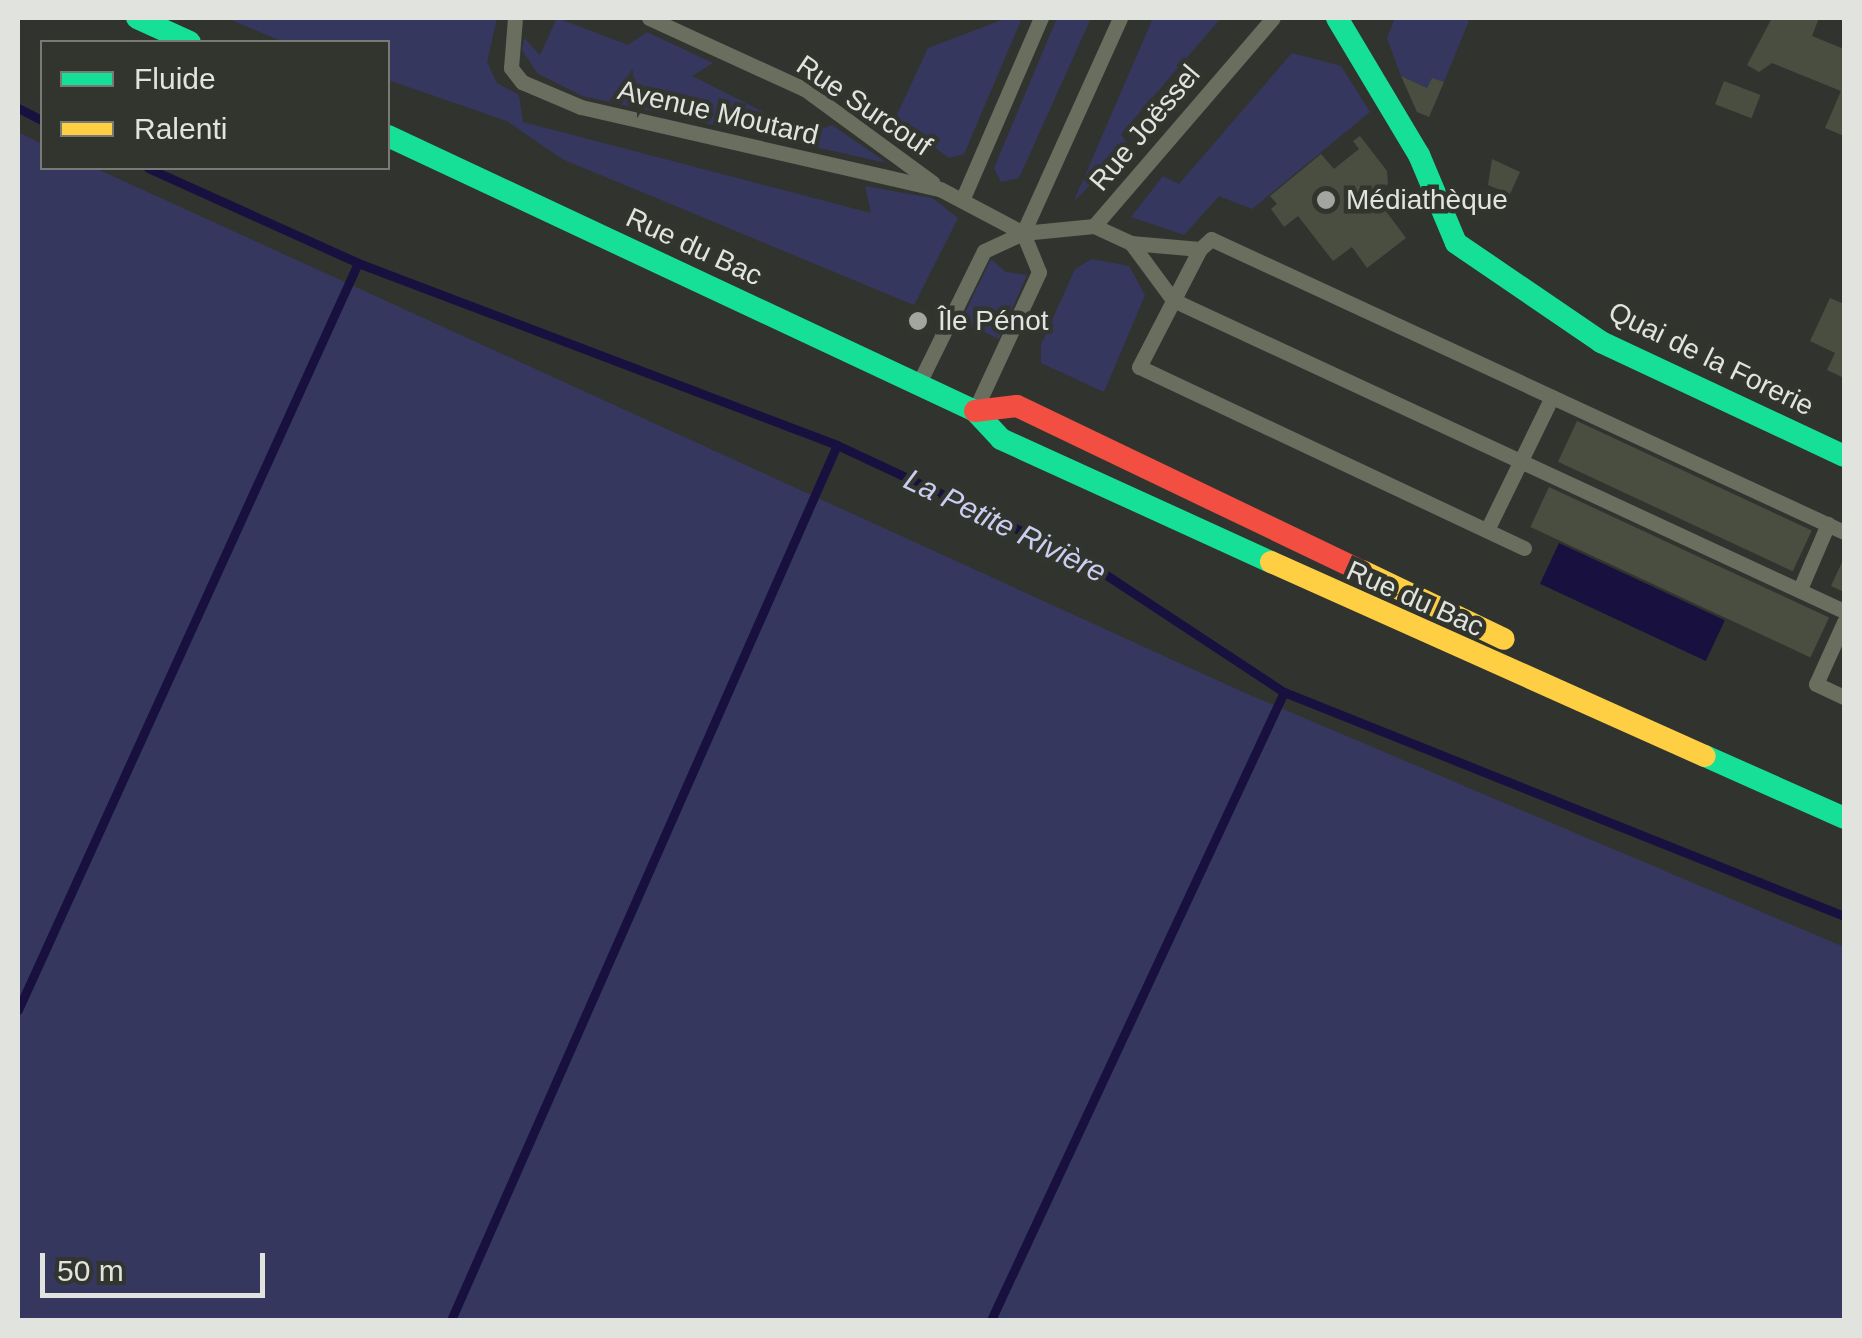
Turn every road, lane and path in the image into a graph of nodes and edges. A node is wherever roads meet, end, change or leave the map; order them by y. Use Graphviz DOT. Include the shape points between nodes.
graph roads {
  1 [pos="137,18"];
  2 [pos="515,18"];
  3 [pos="649,18"];
  4 [pos="1041,18"];
  5 [pos="1120,18"];
  6 [pos="1273,18"];
  7 [pos="1337,18"];
  8 [pos="186,40"];
  9 [pos="390,137"];
  10 [pos="940,189"];
  11 [pos="963,198"];
  12 [pos="1094,226"];
  13 [pos="1023,233"];
  14 [pos="1131,243"];
  15 [pos="1200,249"];
  16 [pos="1173,300"];
  17 [pos="918,386"];
  18 [pos="1552,397"];
  19 [pos="975,411"];
  20 [pos="1843,451"];
  21 [pos="1520,462"];
  22 [pos="1828,524"];
  23 [pos="1487,530"];
  24 [pos="1844,532"];
  25 [pos="1524,548"];
  26 [pos="1800,589"];
  27 [pos="1844,611"];
  28 [pos="1844,622"];
  29 [pos="1844,696"];
  30 [pos="1844,794"];
  31 [pos="1844,818"];
  1 -- 8 [label="main road"];
  2 -- 10 [label="lane, Avenue Moutard" via="507,52 522,82 581,107"];
  3 -- 10 [label="lane, Rue Surcouf" via="806,90"];
  4 -- 11 [label="lane"];
  5 -- 13 [label="lane"];
  6 -- 12 [label="lane, Rue Joëssel"];
  7 -- 20 [label="main road, Quai de la Forerie" via="1419,155 1456,243 1600,342"];
  9 -- 17 [label="main road, Rue du Bac"];
  10 -- 11 [label="lane"];
  11 -- 13 [label="lane"];
  12 -- 13 [label="lane"];
  12 -- 14 [label="lane"];
  13 -- 17 [label="lane" via="984,251"];
  13 -- 19 [label="lane" via="1039,272"];
  14 -- 15 [label="lane"];
  14 -- 16 [label="lane"];
  15 -- 16 [label="lane"];
  15 -- 18 [label="lane" via="1211,240"];
  16 -- 21 [label="lane"];
  16 -- 23 [label="lane" via="1139,367"];
  17 -- 19 [label="main road, Rue du Bac"];
  18 -- 21 [label="lane"];
  18 -- 22 [label="lane"];
  19 -- 30 [label="main road, Rue du Bac" via="1017,406 1672,721"];
  19 -- 31 [label="main road, Rue du Bac" via="1002,439 1060,468"];
  21 -- 23 [label="lane"];
  21 -- 26 [label="lane"];
  22 -- 24 [label="lane"];
  22 -- 26 [label="lane"];
  23 -- 25 [label="lane"];
  26 -- 27 [label="lane"];
  28 -- 29 [label="lane" via="1816,684"];
}
